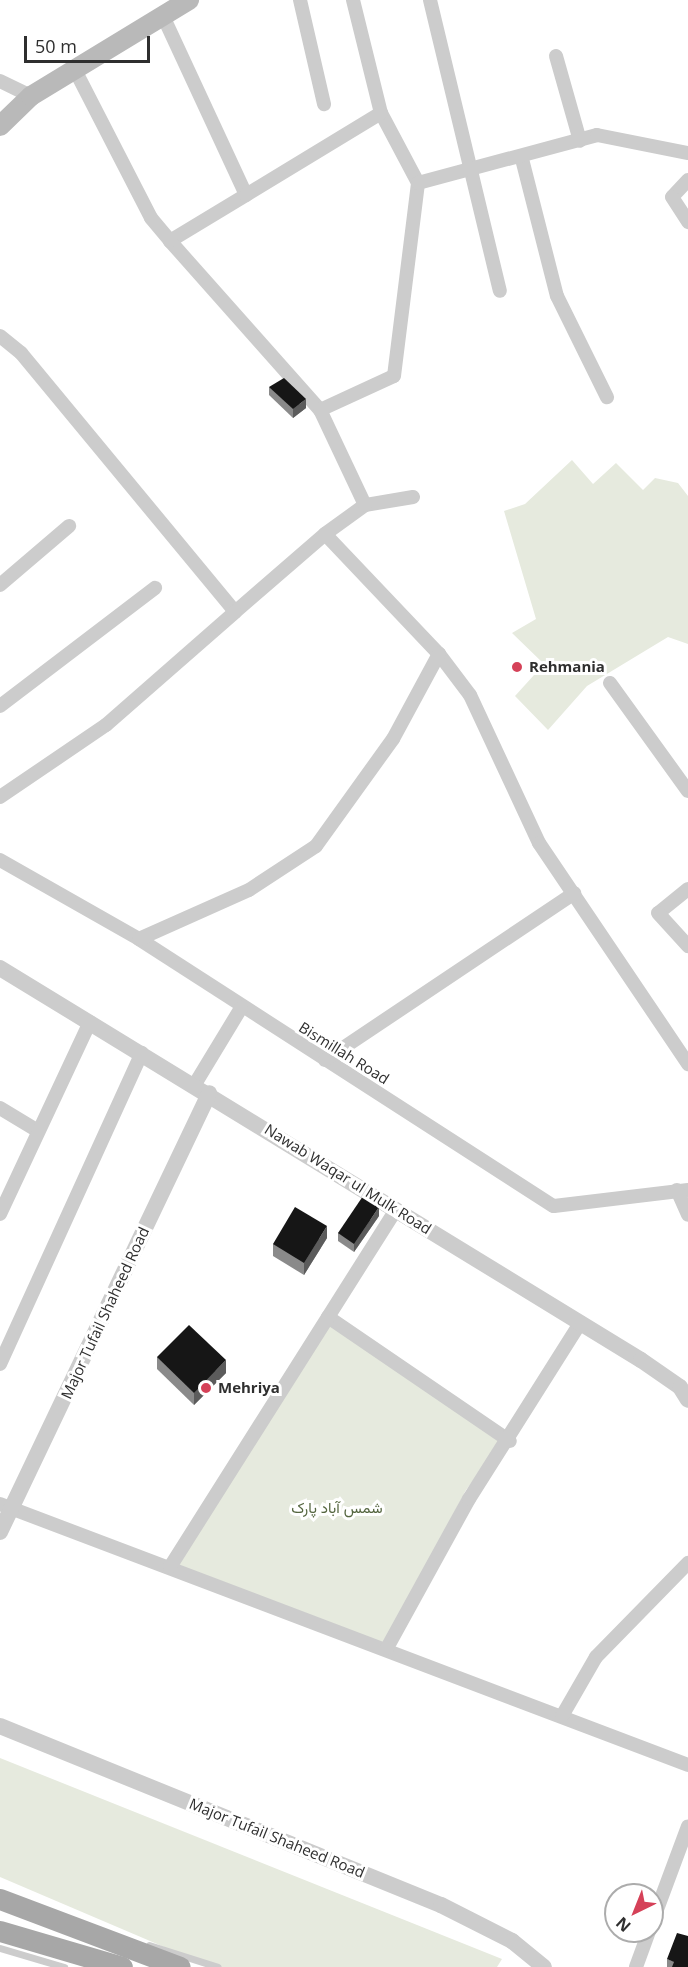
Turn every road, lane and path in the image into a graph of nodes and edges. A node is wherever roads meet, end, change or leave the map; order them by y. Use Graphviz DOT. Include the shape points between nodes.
graph roads {
  1 [pos="189,0"];
  2 [pos="300,0"];
  3 [pos="353,0"];
  4 [pos="430,0"];
  5 [pos="163,16"];
  6 [pos="556,56"];
  7 [pos="75,70"];
  8 [pos="0,81"];
  9 [pos="32,96"];
  10 [pos="324,104"];
  11 [pos="381,113"];
  12 [pos="0,126"];
  13 [pos="580,141"];
  14 [pos="688,153"];
  15 [pos="522,159"];
  16 [pos="472,170"];
  17 [pos="688,180"];
  18 [pos="417,183"];
  19 [pos="246,195"];
  20 [pos="688,222"];
  21 [pos="171,241"];
  22 [pos="500,291"];
  23 [pos="0,336"];
  24 [pos="608,397"];
  25 [pos="320,410"];
  26 [pos="413,497"];
  27 [pos="365,505"];
  28 [pos="69,526"];
  29 [pos="325,534"];
  30 [pos="0,585"];
  31 [pos="155,588"];
  32 [pos="235,612"];
  33 [pos="439,654"];
  34 [pos="610,683"];
  35 [pos="0,706"];
  36 [pos="688,791"];
  37 [pos="0,796"];
  38 [pos="0,860"];
  39 [pos="688,889"];
  40 [pos="574,893"];
  41 [pos="139,939"];
  42 [pos="688,946"];
  43 [pos="0,968"];
  44 [pos="241,1008"];
  45 [pos="90,1022"];
  46 [pos="142,1053"];
  47 [pos="325,1060"];
  48 [pos="688,1064"];
  49 [pos="202,1089"];
  50 [pos="0,1108"];
  51 [pos="38,1131"];
  52 [pos="683,1190"];
  53 [pos="396,1209"];
  54 [pos="0,1214"];
  55 [pos="688,1215"];
  56 [pos="328,1317"];
  57 [pos="581,1322"];
  58 [pos="0,1364"];
  59 [pos="688,1400"];
  60 [pos="510,1441"];
  61 [pos="6,1507"];
  62 [pos="0,1532"];
  63 [pos="688,1563"];
  64 [pos="170,1568"];
  65 [pos="387,1648"];
  66 [pos="562,1716"];
  67 [pos="0,1726"];
  68 [pos="688,1765"];
  69 [pos="688,1826"];
  70 [pos="664,1891"];
  71 [pos="0,1899"];
  72 [pos="0,1931"];
  73 [pos="99,1935"];
  74 [pos="645,1943"];
  75 [pos="0,1948"];
  76 [pos="64,1967"];
  77 [pos="122,1967"];
  78 [pos="180,1967"];
  79 [pos="218,1967"];
  80 [pos="544,1967"];
  81 [pos="636,1967"];
  1 -- 5 [label="main road"];
  2 -- 10 [label="street"];
  3 -- 11 [label="street"];
  4 -- 16 [label="street"];
  5 -- 7 [label="main road"];
  5 -- 19 [label="street"];
  6 -- 13 [label="street"];
  7 -- 9 [label="main road"];
  7 -- 21 [label="street" via="152,218"];
  8 -- 9 [label="street"];
  9 -- 12 [label="main road"];
  11 -- 18 [label="street"];
  11 -- 19 [label="street"];
  13 -- 14 [label="street" via="597,135"];
  13 -- 15 [label="street"];
  15 -- 16 [label="street"];
  15 -- 24 [label="street" via="557,296"];
  16 -- 18 [label="street"];
  16 -- 22 [label="street"];
  17 -- 20 [label="street" via="672,197"];
  18 -- 25 [label="street" via="394,376"];
  19 -- 21 [label="street"];
  21 -- 25 [label="street"];
  23 -- 32 [label="street" via="21,353"];
  25 -- 27 [label="street"];
  26 -- 27 [label="street"];
  27 -- 29 [label="street"];
  28 -- 30 [label="street"];
  29 -- 32 [label="street"];
  29 -- 33 [label="street"];
  31 -- 35 [label="street"];
  32 -- 37 [label="street" via="106,725"];
  33 -- 40 [label="street" via="470,695 539,843"];
  33 -- 41 [label="street" via="393,739 316,846 249,890"];
  34 -- 36 [label="street"];
  38 -- 41 [label="street, Bismillah Road"];
  39 -- 42 [label="street" via="658,913"];
  40 -- 47 [label="street"];
  40 -- 48 [label="street"];
  41 -- 44 [label="street, Bismillah Road"];
  43 -- 45 [label="street, Nawab Waqar ul Mulk Road"];
  44 -- 47 [label="street, Bismillah Road"];
  44 -- 49 [label="street"];
  45 -- 46 [label="street, Nawab Waqar ul Mulk Road"];
  45 -- 51 [label="street"];
  46 -- 49 [label="street, Nawab Waqar ul Mulk Road"];
  46 -- 58 [label="street"];
  47 -- 52 [label="street, Bismillah Road" via="554,1206"];
  49 -- 53 [label="street, Nawab Waqar ul Mulk Road"];
  49 -- 61 [label="street, Major Tufail Shaheed Road"];
  50 -- 51 [label="street"];
  51 -- 54 [label="street"];
  52 -- 55 [label="street"];
  53 -- 56 [label="street"];
  53 -- 57 [label="street, Nawab Waqar ul Mulk Road"];
  56 -- 60 [label="street"];
  56 -- 64 [label="street"];
  57 -- 59 [label="street, Nawab Waqar ul Mulk Road" via="680,1386"];
  57 -- 60 [label="street"];
  60 -- 65 [label="street" via="469,1499"];
  61 -- 62 [label="street, Major Tufail Shaheed Road"];
  61 -- 64 [label="street"];
  63 -- 66 [label="street" via="596,1657"];
  64 -- 65 [label="street"];
  65 -- 66 [label="street"];
  66 -- 68 [label="street"];
  67 -- 80 [label="street, Major Tufail Shaheed Road" via="441,1905 512,1941"];
  69 -- 70 [label="street"];
  71 -- 73 [label="main road"];
  72 -- 77 [label="main road"];
  73 -- 78 [label="main road"];
  73 -- 79 [label="lane"];
  74 -- 81 [label="street"];
  75 -- 76 [label="lane"];
}
